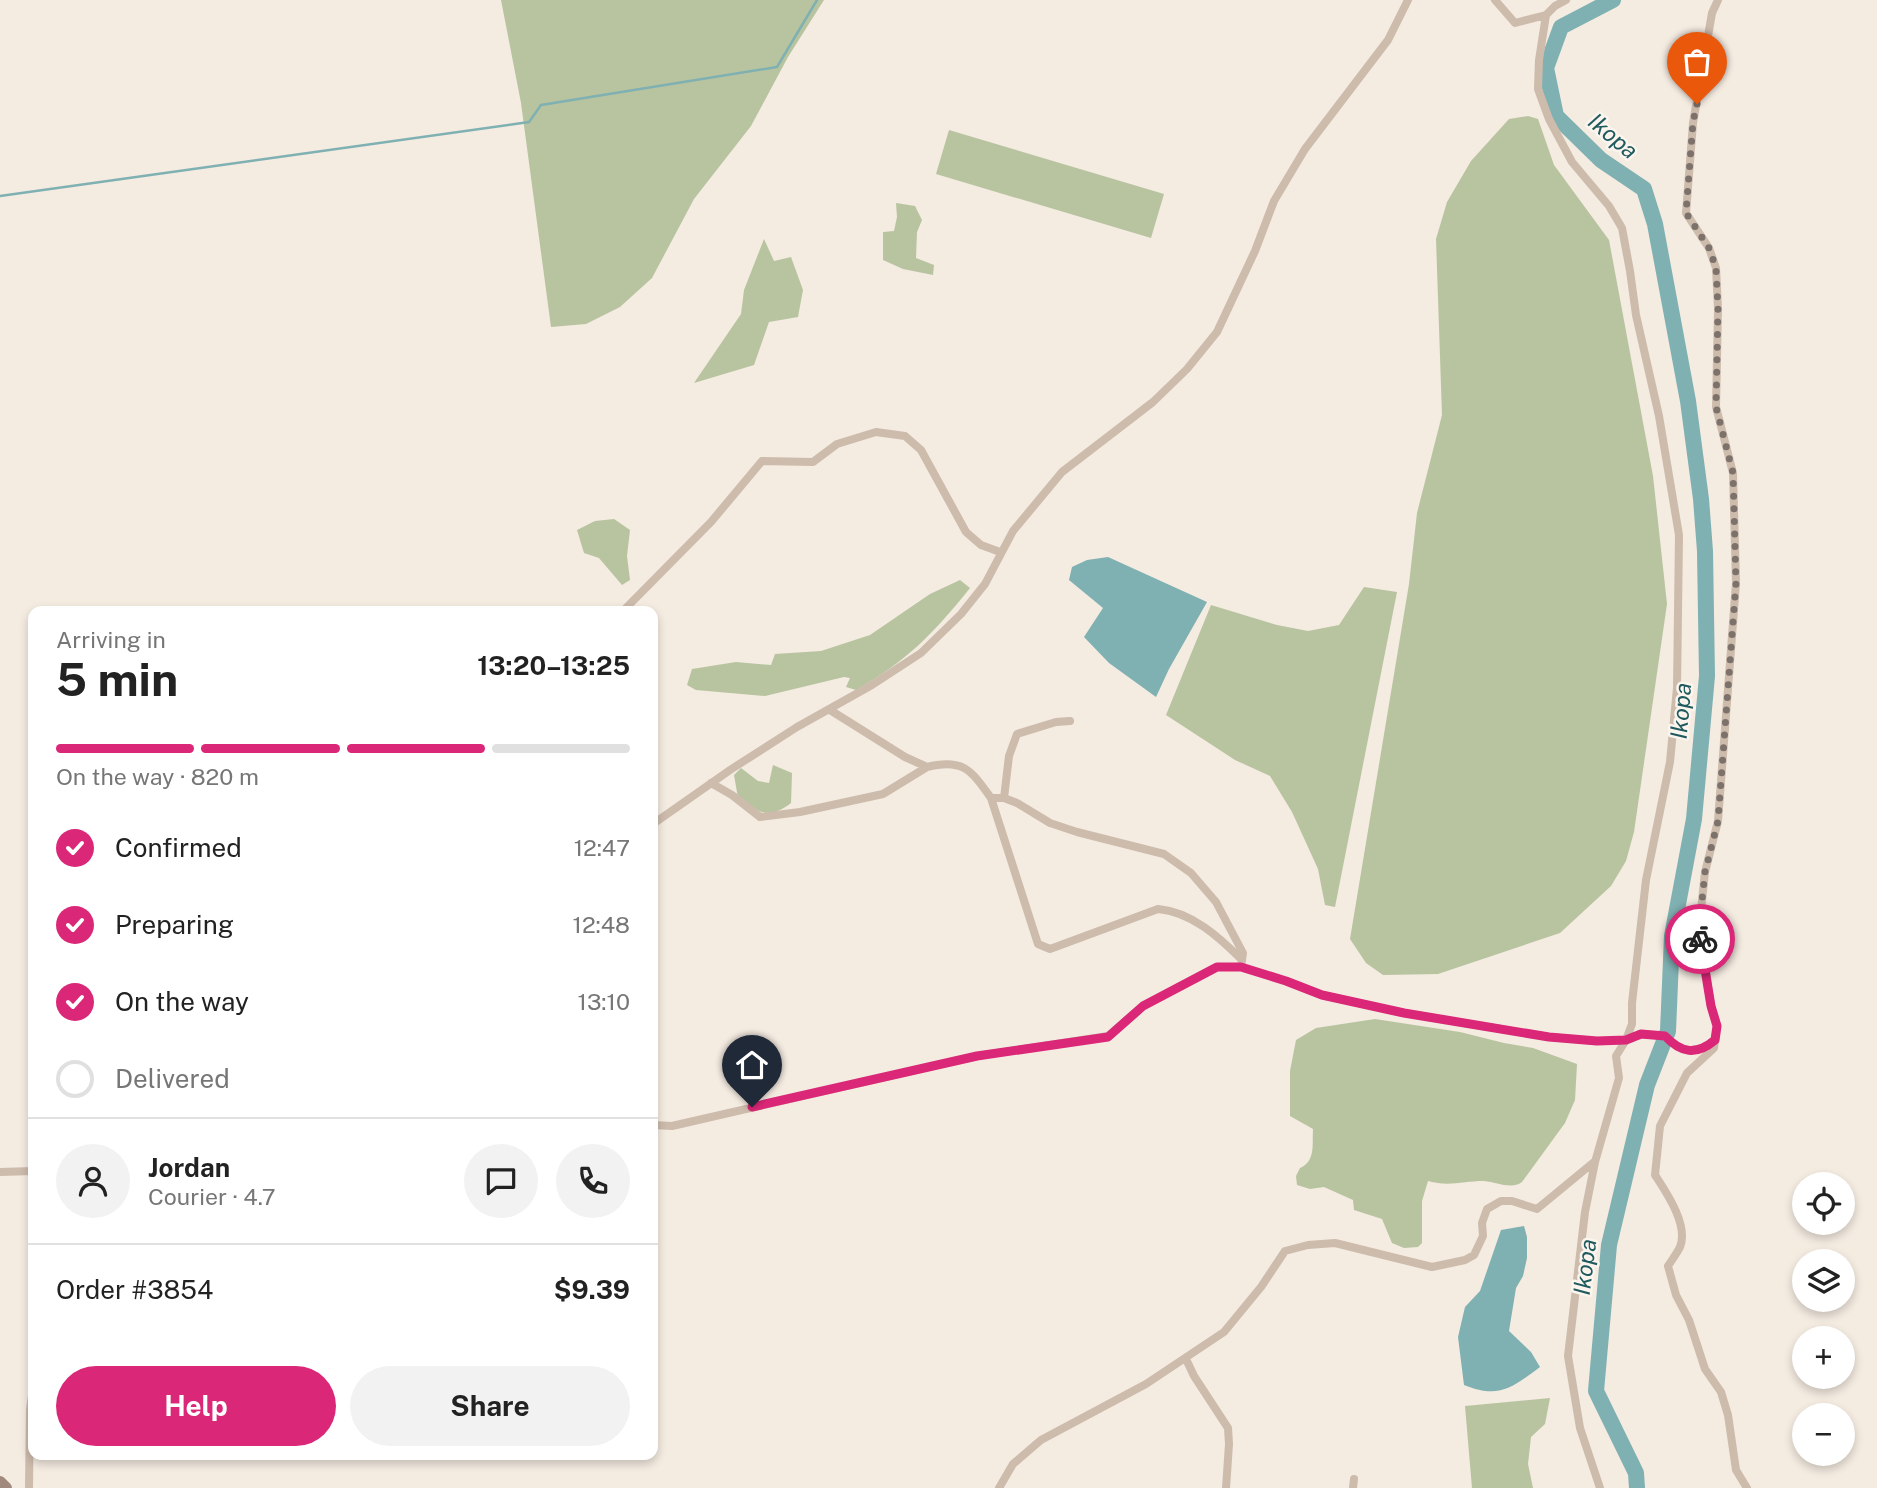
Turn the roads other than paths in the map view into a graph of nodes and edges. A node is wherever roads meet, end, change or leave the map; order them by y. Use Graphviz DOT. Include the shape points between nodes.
graph roads {
  1 [pos="1408,0"];
  2 [pos="1495,0"];
  3 [pos="1566,0"];
  4 [pos="1718,0"];
  5 [pos="1546,15"];
  6 [pos="1000,552"];
  7 [pos="628,606"];
  8 [pos="830,710"];
  9 [pos="1070,721"];
  10 [pos="927,767"];
  11 [pos="711,783"];
  12 [pos="991,798"];
  13 [pos="1004,798"];
  14 [pos="658,820"];
  15 [pos="1242,963"];
  16 [pos="1626,1040"];
  17 [pos="1715,1040"];
  18 [pos="1690,1051"];
  19 [pos="1696,1066"];
  20 [pos="658,1125"];
  21 [pos="1595,1162"];
  22 [pos="28,1171"];
  23 [pos="0,1172"];
  24 [pos="1186,1359"];
  25 [pos="29,1460"];
  26 [pos="0,1482"];
  27 [pos="6,1488"];
  28 [pos="29,1488"];
  29 [pos="999,1488"];
  30 [pos="1226,1488"];
  31 [pos="1600,1488"];
  32 [pos="1747,1488"];
  1 -- 6 [label="street" via="1388,40 1305,149 1274,201 1217,332 1153,402 1062,472"];
  2 -- 5 [label="street" via="1514,23"];
  3 -- 5 [label="street"];
  4 -- 17 [label="street" via="1693,122 1686,213 1716,268 1716,407 1733,473 1736,583 1718,821 1705,872 1699,929 1717,1026"];
  5 -- 16 [label="street" via="1538,89 1572,163 1622,228 1679,535 1677,688 1670,762 1646,880 1632,1024"];
  6 -- 7 [label="street" via="981,545 966,532 921,450 905,436 876,432 837,444 813,462 762,461 711,522"];
  6 -- 8 [label="street" via="985,584 921,653"];
  8 -- 10 [label="street"];
  8 -- 11 [label="street"];
  9 -- 13 [label="street" via="1017,734"];
  10 -- 11 [label="street" via="883,794 760,817"];
  10 -- 12 [label="street" via="959,764"];
  11 -- 14 [label="street"];
  12 -- 13 [label="street"];
  12 -- 15 [label="street" via="1038,944 1049,948 1158,909 1174,911 1217,935"];
  13 -- 15 [label="street" via="1051,823 1164,854 1191,873 1216,902 1243,953"];
  15 -- 16 [label="street" via="1322,995 1404,1013 1549,1037"];
  15 -- 20 [label="street" via="1217,967 1143,1006 1108,1037 977,1056 672,1126"];
  16 -- 18 [label="street" via="1641,1034 1665,1036 1675,1047"];
  16 -- 21 [label="street" via="1616,1056 1619,1078"];
  17 -- 18 [label="street" via="1706,1048"];
  17 -- 19 [label="street" via="1714,1048"];
  18 -- 19 [label="street" via="1696,1053"];
  19 -- 32 [label="street" via="1687,1073 1660,1126 1655,1175 1679,1219 1681,1244 1668,1266 1676,1295 1705,1369 1721,1392 1736,1470"];
  21 -- 24 [label="street" via="1537,1209 1512,1201 1487,1209 1483,1236 1474,1255 1465,1260 1432,1266 1335,1242 1286,1251 1224,1332"];
  21 -- 31 [label="street" via="1568,1356 1580,1428"];
  22 -- 23 [label="street"];
  24 -- 29 [label="street" via="1041,1440 1013,1465"];
  24 -- 30 [label="street" via="1228,1428"];
  25 -- 28 [label="street"];
  26 -- 27 [label="street"];
}
